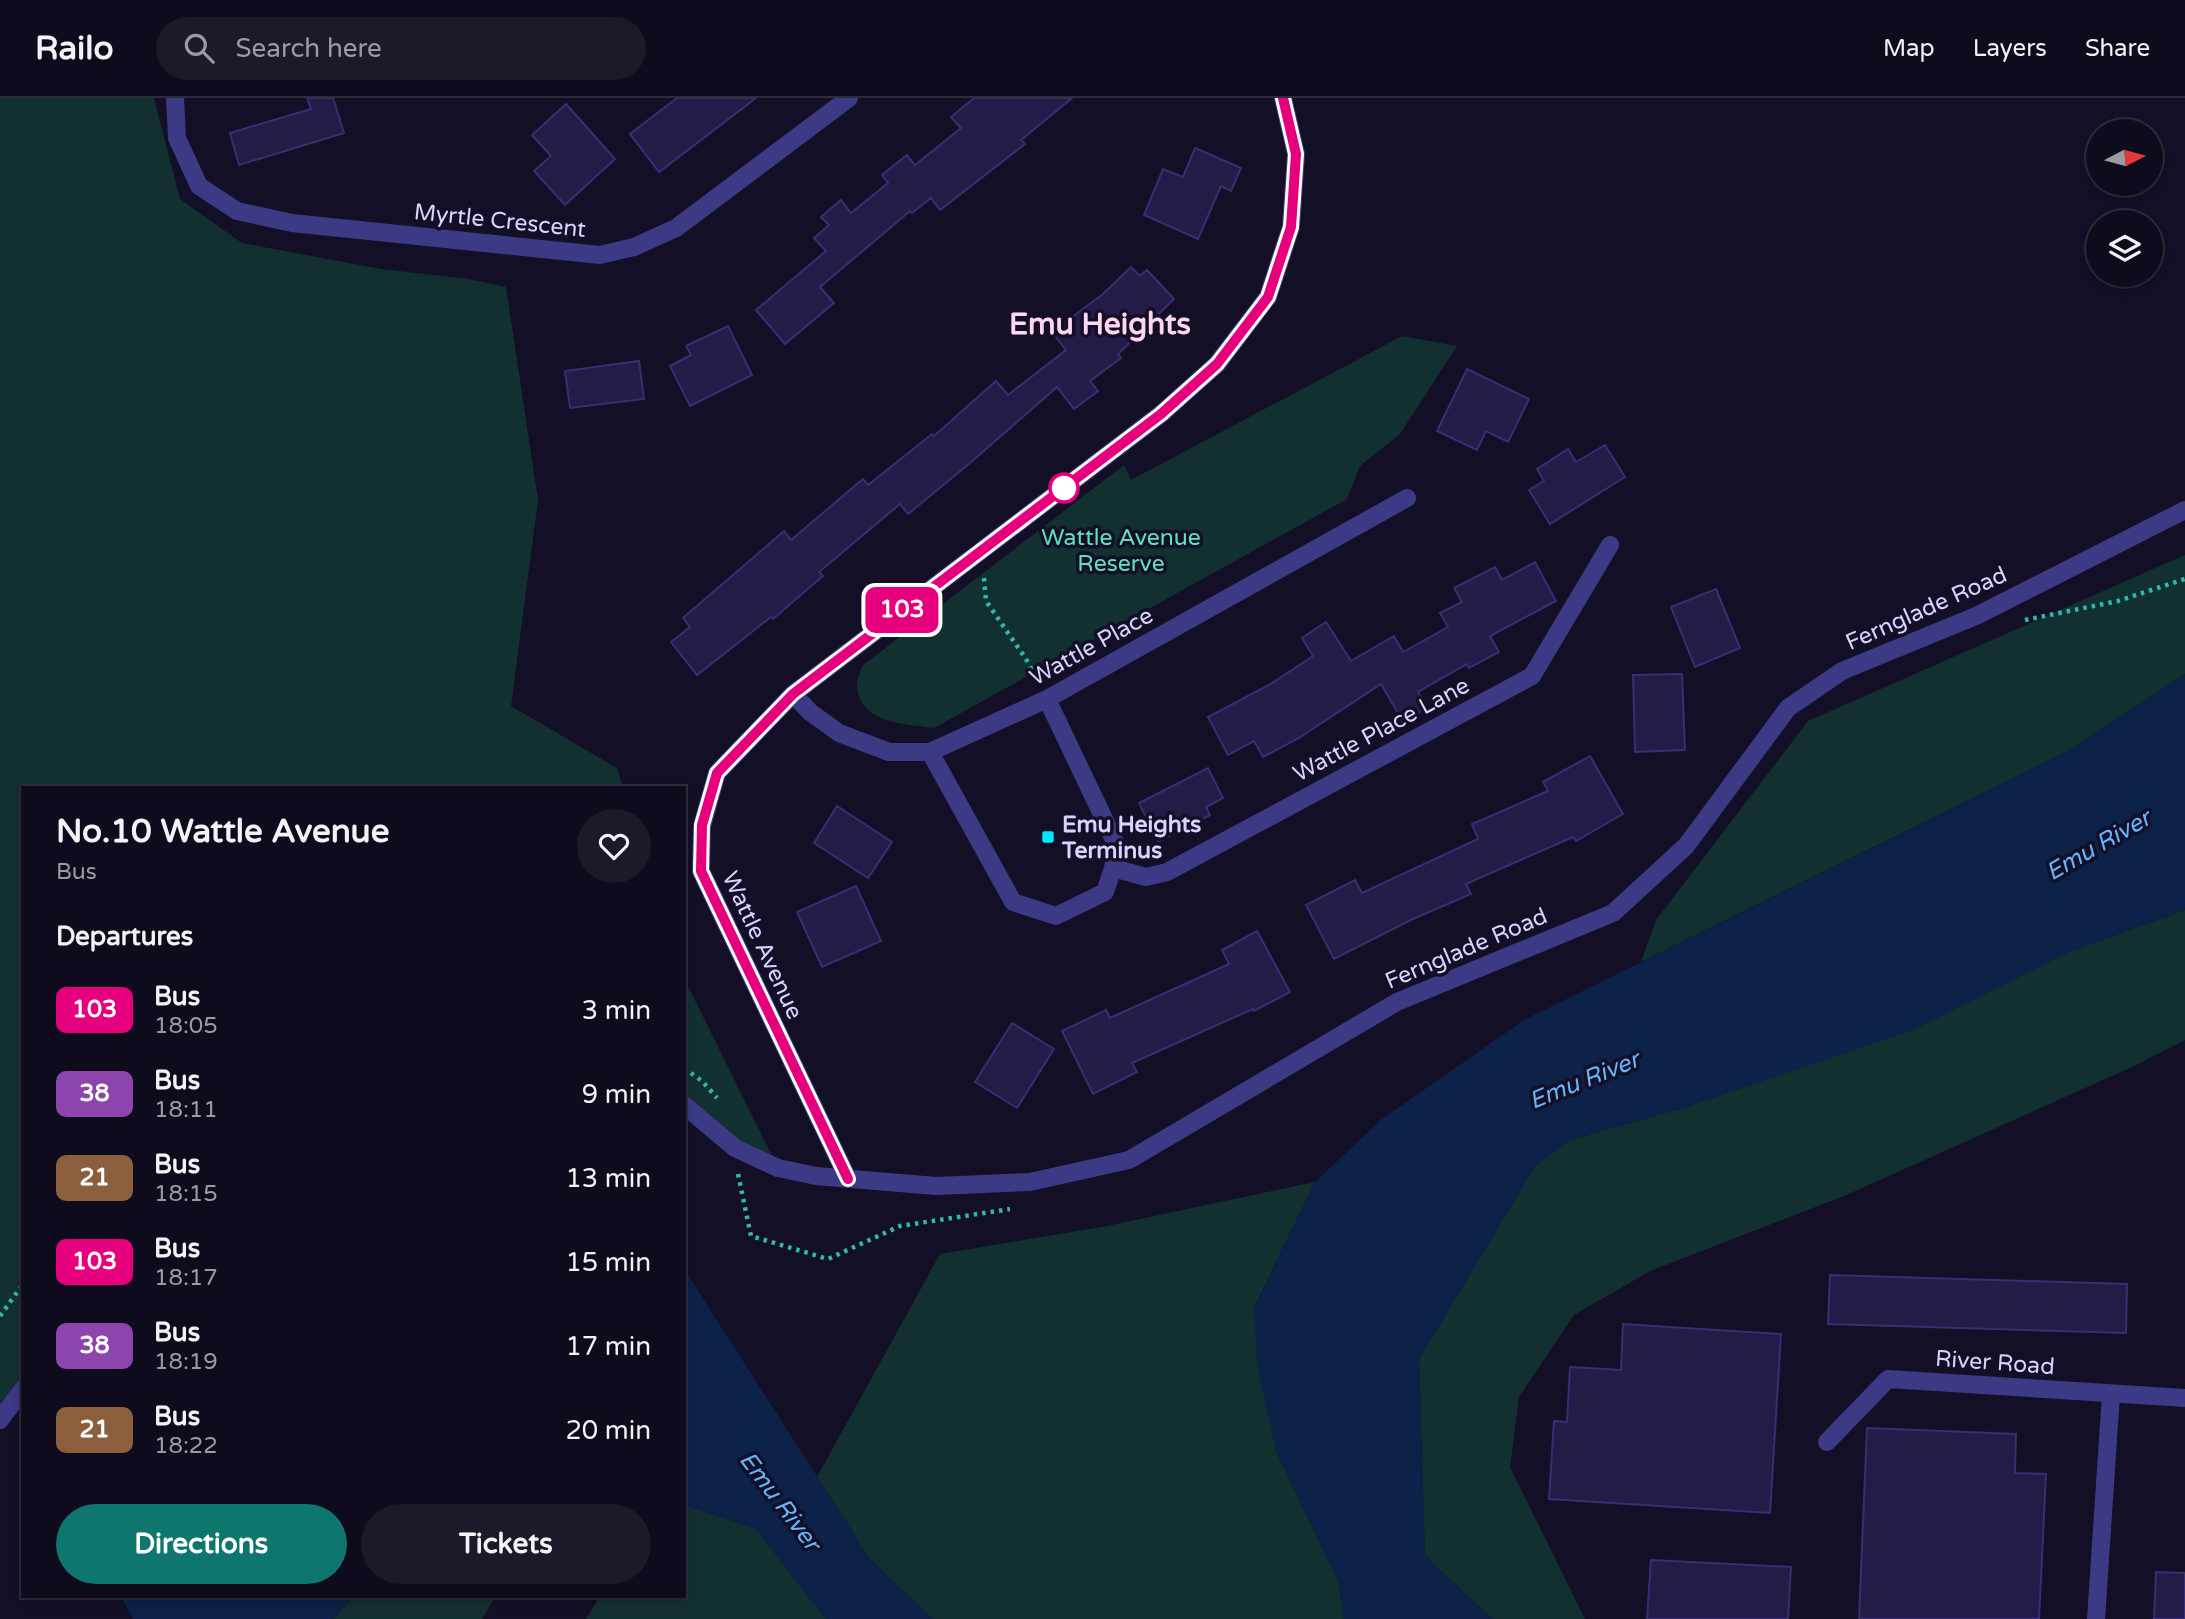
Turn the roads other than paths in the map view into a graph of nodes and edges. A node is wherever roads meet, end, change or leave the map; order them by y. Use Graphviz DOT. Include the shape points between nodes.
graph roads {
  1 [pos="175,98"];
  2 [pos="849,98"];
  3 [pos="1283,98"];
  4 [pos="1407,498"];
  5 [pos="2185,510"];
  6 [pos="1610,545"];
  7 [pos="793,694"];
  8 [pos="1046,699"];
  9 [pos="930,752"];
  10 [pos="1113,868"];
  11 [pos="686,1107"];
  12 [pos="848,1179"];
  13 [pos="21,1391"];
  14 [pos="2111,1394"];
  15 [pos="2185,1398"];
  16 [pos="0,1420"];
  17 [pos="1827,1442"];
  18 [pos="2096,1619"];
  1 -- 2 [label="street, Myrtle Crescent" via="177,138 199,186 237,211 292,223 600,255 634,247 676,228"];
  3 -- 7 [label="street, Wattle Avenue" via="1296,154 1291,227 1268,297 1217,364 1161,414"];
  4 -- 8 [label="street, Wattle Place"];
  5 -- 12 [label="street, Fernglade Road" via="1976,616 1842,671 1788,708 1686,846 1613,913 1397,1002 1129,1160 1030,1182 936,1186"];
  6 -- 10 [label="street, Wattle Place Lane" via="1532,676 1167,872 1146,877"];
  7 -- 9 [label="street, Wattle Place" via="839,733 889,752"];
  7 -- 12 [label="street, Wattle Avenue" via="717,773 702,825 701,871"];
  8 -- 9 [label="street, Wattle Place"];
  8 -- 10 [label="street" via="1116,846"];
  9 -- 10 [label="street" via="1013,902 1056,916 1105,892"];
  11 -- 12 [label="street, Fernglade Road" via="735,1149 778,1168"];
  13 -- 16 [label="street"];
  14 -- 15 [label="street, River Road"];
  14 -- 17 [label="street, River Road" via="1888,1379"];
  14 -- 18 [label="street"];
}
